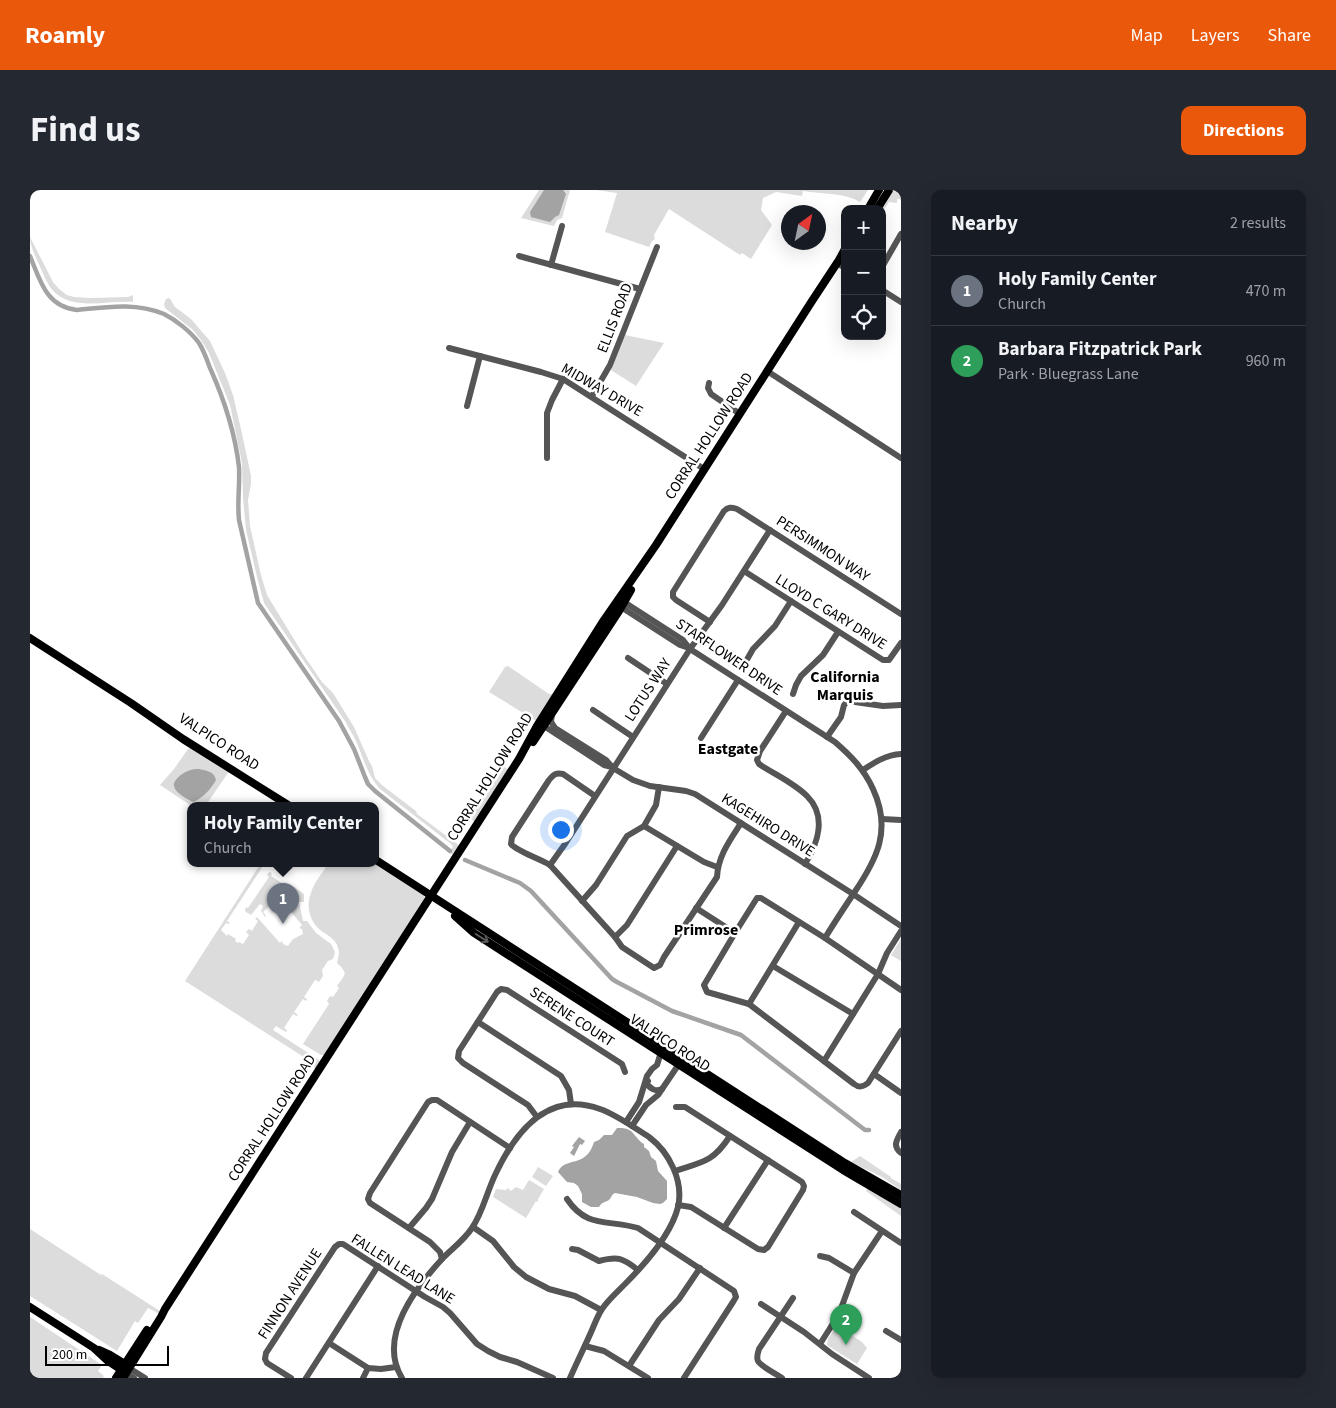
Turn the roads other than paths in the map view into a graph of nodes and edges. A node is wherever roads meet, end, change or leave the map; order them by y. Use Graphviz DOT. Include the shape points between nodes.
graph roads {
  1 [pos="879,190"];
  2 [pos="889,190"];
  3 [pos="870,205"];
  4 [pos="880,205"];
  5 [pos="562,226"];
  6 [pos="901,234"];
  7 [pos="657,247"];
  8 [pos="519,256"];
  9 [pos="886,260"];
  10 [pos="841,261"];
  11 [pos="551,265"];
  12 [pos="640,289"];
  13 [pos="886,293"];
  14 [pos="901,302"];
  15 [pos="449,348"];
  16 [pos="480,356"];
  17 [pos="767,371"];
  18 [pos="563,379"];
  19 [pos="709,383"];
  20 [pos="592,396"];
  21 [pos="467,406"];
  22 [pos="740,414"];
  23 [pos="547,458"];
  24 [pos="901,458"];
  25 [pos="704,469"];
  26 [pos="770,530"];
  27 [pos="744,571"];
  28 [pos="791,602"];
  29 [pos="621,603"];
  30 [pos="901,614"];
  31 [pos="710,622"];
  32 [pos="838,632"];
  33 [pos="30,638"];
  34 [pos="901,643"];
  35 [pos="690,649"];
  36 [pos="628,658"];
  37 [pos="745,662"];
  38 [pos="571,673"];
  39 [pos="738,680"];
  40 [pos="667,684"];
  41 [pos="793,694"];
  42 [pos="131,702"];
  43 [pos="901,705"];
  44 [pos="593,710"];
  45 [pos="786,711"];
  46 [pos="552,714"];
  47 [pos="544,726"];
  48 [pos="633,737"];
  49 [pos="827,737"];
  50 [pos="701,738"];
  51 [pos="901,754"];
  52 [pos="519,759"];
  53 [pos="613,768"];
  54 [pos="863,770"];
  55 [pos="659,787"];
  56 [pos="596,796"];
  57 [pos="283,802"];
  58 [pos="287,802"];
  59 [pos="882,819"];
  60 [pos="901,820"];
  61 [pos="741,823"];
  62 [pos="644,826"];
  63 [pos="677,846"];
  64 [pos="379,862"];
  65 [pos="805,864"];
  66 [pos="550,866"];
  67 [pos="717,867"];
  68 [pos="854,894"];
  69 [pos="431,896"];
  70 [pos="582,901"];
  71 [pos="696,908"];
  72 [pos="799,922"];
  73 [pos="901,926"];
  74 [pos="901,931"];
  75 [pos="735,933"];
  76 [pos="615,937"];
  77 [pos="825,938"];
  78 [pos="773,966"];
  79 [pos="878,974"];
  80 [pos="901,990"];
  81 [pos="749,1004"];
  82 [pos="853,1014"];
  83 [pos="478,1022"];
  84 [pos="901,1031"];
  85 [pos="662,1050"];
  86 [pos="681,1061"];
  87 [pos="824,1061"];
  88 [pos="625,1072"];
  89 [pos="874,1074"];
  90 [pos="646,1083"];
  91 [pos="662,1089"];
  92 [pos="901,1093"];
  93 [pos="571,1104"];
  94 [pos="676,1107"];
  95 [pos="537,1117"];
  96 [pos="470,1122"];
  97 [pos="629,1124"];
  98 [pos="901,1132"];
  99 [pos="730,1136"];
  100 [pos="510,1148"];
  101 [pos="901,1153"];
  102 [pos="768,1160"];
  103 [pos="675,1171"];
  104 [pos="901,1196"];
  105 [pos="568,1198"];
  106 [pos="901,1204"];
  107 [pos="678,1205"];
  108 [pos="854,1212"];
  109 [pos="473,1227"];
  110 [pos="408,1228"];
  111 [pos="724,1228"];
  112 [pos="882,1231"];
  113 [pos="660,1242"];
  114 [pos="901,1243"];
  115 [pos="339,1244"];
  116 [pos="572,1249"];
  117 [pos="820,1256"];
  118 [pos="442,1259"];
  119 [pos="378,1266"];
  120 [pos="700,1268"];
  121 [pos="638,1270"];
  122 [pos="854,1273"];
  123 [pos="417,1291"];
  124 [pos="793,1298"];
  125 [pos="761,1304"];
  126 [pos="30,1307"];
  127 [pos="601,1310"];
  128 [pos="780,1316"];
  129 [pos="886,1331"];
  130 [pos="901,1340"];
  131 [pos="329,1343"];
  132 [pos="820,1344"];
  133 [pos="585,1346"];
  134 [pos="629,1366"];
  135 [pos="396,1367"];
  136 [pos="368,1368"];
  137 [pos="125,1370"];
  138 [pos="116,1378"];
  139 [pos="134,1378"];
  140 [pos="145,1378"];
  141 [pos="291,1378"];
  142 [pos="306,1378"];
  143 [pos="362,1378"];
  144 [pos="402,1378"];
  145 [pos="553,1378"];
  146 [pos="570,1378"];
  147 [pos="648,1378"];
  148 [pos="684,1378"];
  149 [pos="782,1378"];
  150 [pos="870,1378"];
  1 -- 3 [label="main road"];
  2 -- 4 [label="main road"];
  5 -- 11 [label="street"];
  6 -- 9 [label="street"];
  7 -- 12 [label="street, ELLIS ROAD"];
  8 -- 11 [label="street"];
  10 -- 17 [label="main road, CORRAL HOLLOW ROAD"];
  11 -- 12 [label="street"];
  12 -- 20 [label="street, ELLIS ROAD" via="610,365"];
  13 -- 14 [label="street"];
  15 -- 16 [label="street, MIDWAY DRIVE"];
  16 -- 18 [label="street, MIDWAY DRIVE"];
  16 -- 21 [label="street"];
  17 -- 22 [label="main road, CORRAL HOLLOW ROAD"];
  17 -- 24 [label="street"];
  18 -- 20 [label="street, MIDWAY DRIVE"];
  18 -- 23 [label="street" via="547,413"];
  19 -- 22 [label="street" via="712,394"];
  20 -- 25 [label="street, MIDWAY DRIVE"];
  22 -- 25 [label="main road, CORRAL HOLLOW ROAD"];
  25 -- 29 [label="main road, CORRAL HOLLOW ROAD"];
  26 -- 27 [label="street, LOTUS WAY"];
  26 -- 30 [label="street, PERSIMMON WAY"];
  26 -- 31 [label="street, PERSIMMON WAY" via="737,509 724,511 672,594"];
  27 -- 28 [label="street, LLOYD C GARY DRIVE"];
  27 -- 31 [label="street, LOTUS WAY"];
  28 -- 32 [label="street, LLOYD C GARY DRIVE"];
  28 -- 37 [label="street"];
  29 -- 35 [label="street, STARFLOWER DRIVE"];
  29 -- 38 [label="main road, CORRAL HOLLOW ROAD" via="604,620"];
  29 -- 46 [label="main road"];
  31 -- 35 [label="street, LOTUS WAY"];
  32 -- 34 [label="street, LLOYD C GARY DRIVE" via="883,660 889,660"];
  32 -- 41 [label="street" via="823,655 801,676"];
  33 -- 42 [label="main road, VALPICO ROAD"];
  35 -- 39 [label="street, STARFLOWER DRIVE"];
  35 -- 40 [label="street, LOTUS WAY"];
  36 -- 40 [label="street"];
  38 -- 47 [label="street" via="544,719"];
  38 -- 52 [label="main road, CORRAL HOLLOW ROAD"];
  39 -- 45 [label="street, STARFLOWER DRIVE"];
  39 -- 50 [label="street"];
  40 -- 48 [label="street, LOTUS WAY"];
  42 -- 57 [label="main road, VALPICO ROAD"];
  42 -- 58 [label="main road, VALPICO ROAD"];
  43 -- 49 [label="street" via="848,701"];
  44 -- 48 [label="street"];
  45 -- 49 [label="street, STARFLOWER DRIVE"];
  45 -- 65 [label="street" via="757,760 800,790 813,804 819,822 818,833"];
  46 -- 47 [label="main road"];
  46 -- 53 [label="street" via="551,722 555,728 606,760"];
  47 -- 52 [label="main road"];
  47 -- 53 [label="street"];
  48 -- 53 [label="street, LOTUS WAY"];
  49 -- 54 [label="street, STARFLOWER DRIVE" via="850,754"];
  51 -- 54 [label="street" via="880,759"];
  52 -- 69 [label="main road, CORRAL HOLLOW ROAD"];
  53 -- 55 [label="street, KAGEHIRO DRIVE" via="641,784"];
  53 -- 56 [label="street, LOTUS WAY"];
  54 -- 59 [label="street, STARFLOWER DRIVE" via="880,805"];
  55 -- 61 [label="street, KAGEHIRO DRIVE" via="695,794"];
  55 -- 62 [label="street" via="656,805"];
  56 -- 66 [label="street, LOTUS WAY"];
  56 -- 66 [label="street" via="563,774 557,773 549,780 511,841 516,849"];
  59 -- 60 [label="street"];
  59 -- 68 [label="street, STARFLOWER DRIVE" via="876,855"];
  61 -- 65 [label="street, KAGEHIRO DRIVE"];
  61 -- 67 [label="street"];
  62 -- 63 [label="street"];
  62 -- 70 [label="street" via="627,836"];
  63 -- 67 [label="street"];
  63 -- 76 [label="street" via="627,925"];
  64 -- 69 [label="main road, VALPICO ROAD"];
  65 -- 68 [label="street, KAGEHIRO DRIVE"];
  66 -- 70 [label="street"];
  67 -- 71 [label="street" via="717,877"];
  68 -- 73 [label="street, KAGEHIRO DRIVE"];
  68 -- 77 [label="street, STARFLOWER DRIVE"];
  69 -- 85 [label="main road, VALPICO ROAD" via="474,933"];
  69 -- 137 [label="main road, CORRAL HOLLOW ROAD" via="165,1309 145,1332"];
  70 -- 76 [label="street"];
  71 -- 75 [label="street"];
  71 -- 76 [label="street" via="660,965 654,968 622,947"];
  72 -- 75 [label="street" via="757,898"];
  72 -- 77 [label="street"];
  72 -- 78 [label="street"];
  74 -- 79 [label="street"];
  75 -- 81 [label="street" via="704,985 707,992"];
  77 -- 79 [label="street"];
  78 -- 81 [label="street"];
  78 -- 82 [label="street"];
  79 -- 80 [label="street"];
  79 -- 82 [label="street"];
  81 -- 87 [label="street"];
  82 -- 87 [label="street"];
  83 -- 88 [label="street, SERENE COURT" via="497,992 507,990 622,1064"];
  83 -- 93 [label="street" via="561,1076 569,1090"];
  83 -- 95 [label="street" via="458,1058 528,1105"];
  84 -- 89 [label="street"];
  85 -- 86 [label="main road, VALPICO ROAD"];
  85 -- 90 [label="street"];
  86 -- 91 [label="street"];
  86 -- 104 [label="main road, VALPICO ROAD"];
  86 -- 106 [label="main road, VALPICO ROAD" via="847,1173"];
  87 -- 89 [label="street" via="860,1087 868,1084"];
  89 -- 92 [label="street"];
  90 -- 91 [label="street" via="651,1089"];
  90 -- 97 [label="street"];
  91 -- 97 [label="street"];
  93 -- 95 [label="street"];
  93 -- 97 [label="street" via="598,1108"];
  94 -- 99 [label="street" via="685,1107"];
  95 -- 100 [label="street" via="526,1125"];
  96 -- 100 [label="street"];
  96 -- 110 [label="street" via="452,1152 432,1199"];
  96 -- 110 [label="street" via="437,1100 428,1102 370,1193 370,1203"];
  97 -- 103 [label="street" via="658,1144"];
  98 -- 101 [label="street" via="895,1147"];
  99 -- 102 [label="street"];
  99 -- 103 [label="street" via="716,1154 704,1162"];
  100 -- 109 [label="street"];
  102 -- 111 [label="street"];
  102 -- 111 [label="street" via="804,1186 768,1247 758,1249"];
  103 -- 107 [label="street"];
  105 -- 113 [label="street" via="575,1210 584,1216 638,1228"];
  107 -- 111 [label="street" via="692,1207"];
  107 -- 113 [label="street"];
  108 -- 112 [label="street"];
  109 -- 118 [label="street"];
  109 -- 127 [label="street" via="493,1241 526,1277"];
  110 -- 118 [label="street" via="436,1247"];
  112 -- 114 [label="street"];
  112 -- 122 [label="street"];
  113 -- 120 [label="street"];
  113 -- 121 [label="street"];
  115 -- 119 [label="street, FALLEN LEAD LANE"];
  115 -- 141 [label="street, FINNON AVENUE" via="266,1353 267,1363"];
  116 -- 121 [label="street" via="599,1261 618,1258"];
  117 -- 122 [label="street" via="830,1258"];
  118 -- 123 [label="street"];
  119 -- 123 [label="street, FALLEN LEAD LANE"];
  119 -- 131 [label="street"];
  120 -- 134 [label="street"];
  120 -- 148 [label="street" via="736,1293"];
  121 -- 127 [label="street"];
  122 -- 132 [label="street" via="839,1314"];
  123 -- 135 [label="street" via="397,1326"];
  123 -- 145 [label="street, FALLEN LEAD LANE" via="450,1312 477,1344"];
  124 -- 128 [label="street"];
  125 -- 128 [label="street"];
  126 -- 137 [label="main road" via="106,1353"];
  127 -- 133 [label="street"];
  128 -- 132 [label="street"];
  128 -- 149 [label="street" via="757,1356 761,1364"];
  129 -- 130 [label="street"];
  131 -- 136 [label="street"];
  131 -- 142 [label="street"];
  132 -- 150 [label="street"];
  133 -- 134 [label="street" via="604,1351"];
  133 -- 146 [label="street"];
  134 -- 147 [label="street"];
  135 -- 136 [label="street"];
  135 -- 144 [label="street"];
  136 -- 143 [label="street"];
  137 -- 138 [label="main road, CORRAL HOLLOW ROAD"];
  137 -- 139 [label="street"];
  137 -- 140 [label="street"];
}
